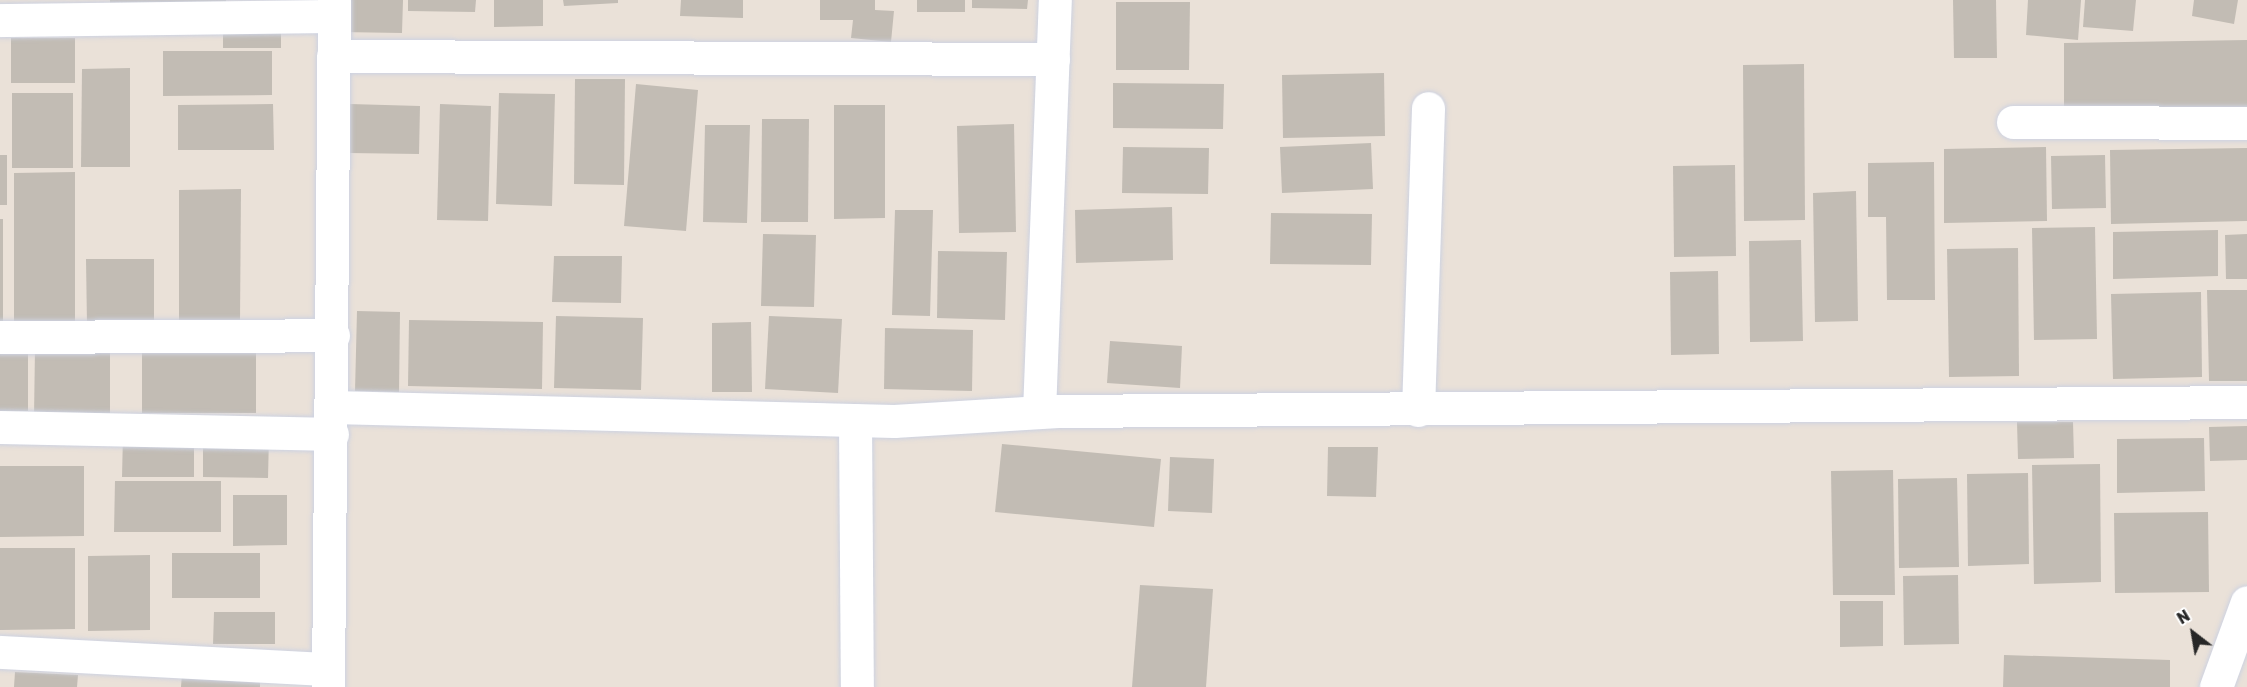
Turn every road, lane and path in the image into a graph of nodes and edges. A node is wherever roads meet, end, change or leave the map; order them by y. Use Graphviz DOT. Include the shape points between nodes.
graph roads {
  1 [pos="1055,0"];
  2 [pos="334,8"];
  3 [pos="0,20"];
  4 [pos="333,56"];
  5 [pos="1053,59"];
  6 [pos="1428,108"];
  7 [pos="2013,122"];
  8 [pos="2247,123"];
  9 [pos="333,335"];
  10 [pos="0,337"];
  11 [pos="2247,402"];
  12 [pos="1418,410"];
  13 [pos="1039,412"];
  14 [pos="855,420"];
  15 [pos="332,421"];
  16 [pos="0,427"];
  17 [pos="2247,602"];
  18 [pos="0,652"];
  19 [pos="328,678"];
  20 [pos="857,687"];
  21 [pos="2216,687"];
  1 -- 5 [label="street"];
  2 -- 3 [label="street"];
  2 -- 4 [label="street"];
  4 -- 5 [label="street"];
  4 -- 9 [label="street"];
  5 -- 13 [label="street"];
  6 -- 12 [label="street"];
  7 -- 8 [label="street"];
  9 -- 10 [label="street"];
  9 -- 15 [label="street"];
  11 -- 12 [label="street"];
  12 -- 13 [label="street"];
  13 -- 14 [label="street"];
  14 -- 15 [label="street"];
  14 -- 20 [label="street"];
  15 -- 16 [label="street"];
  15 -- 19 [label="street"];
  17 -- 21 [label="street"];
  18 -- 19 [label="street"];
}
